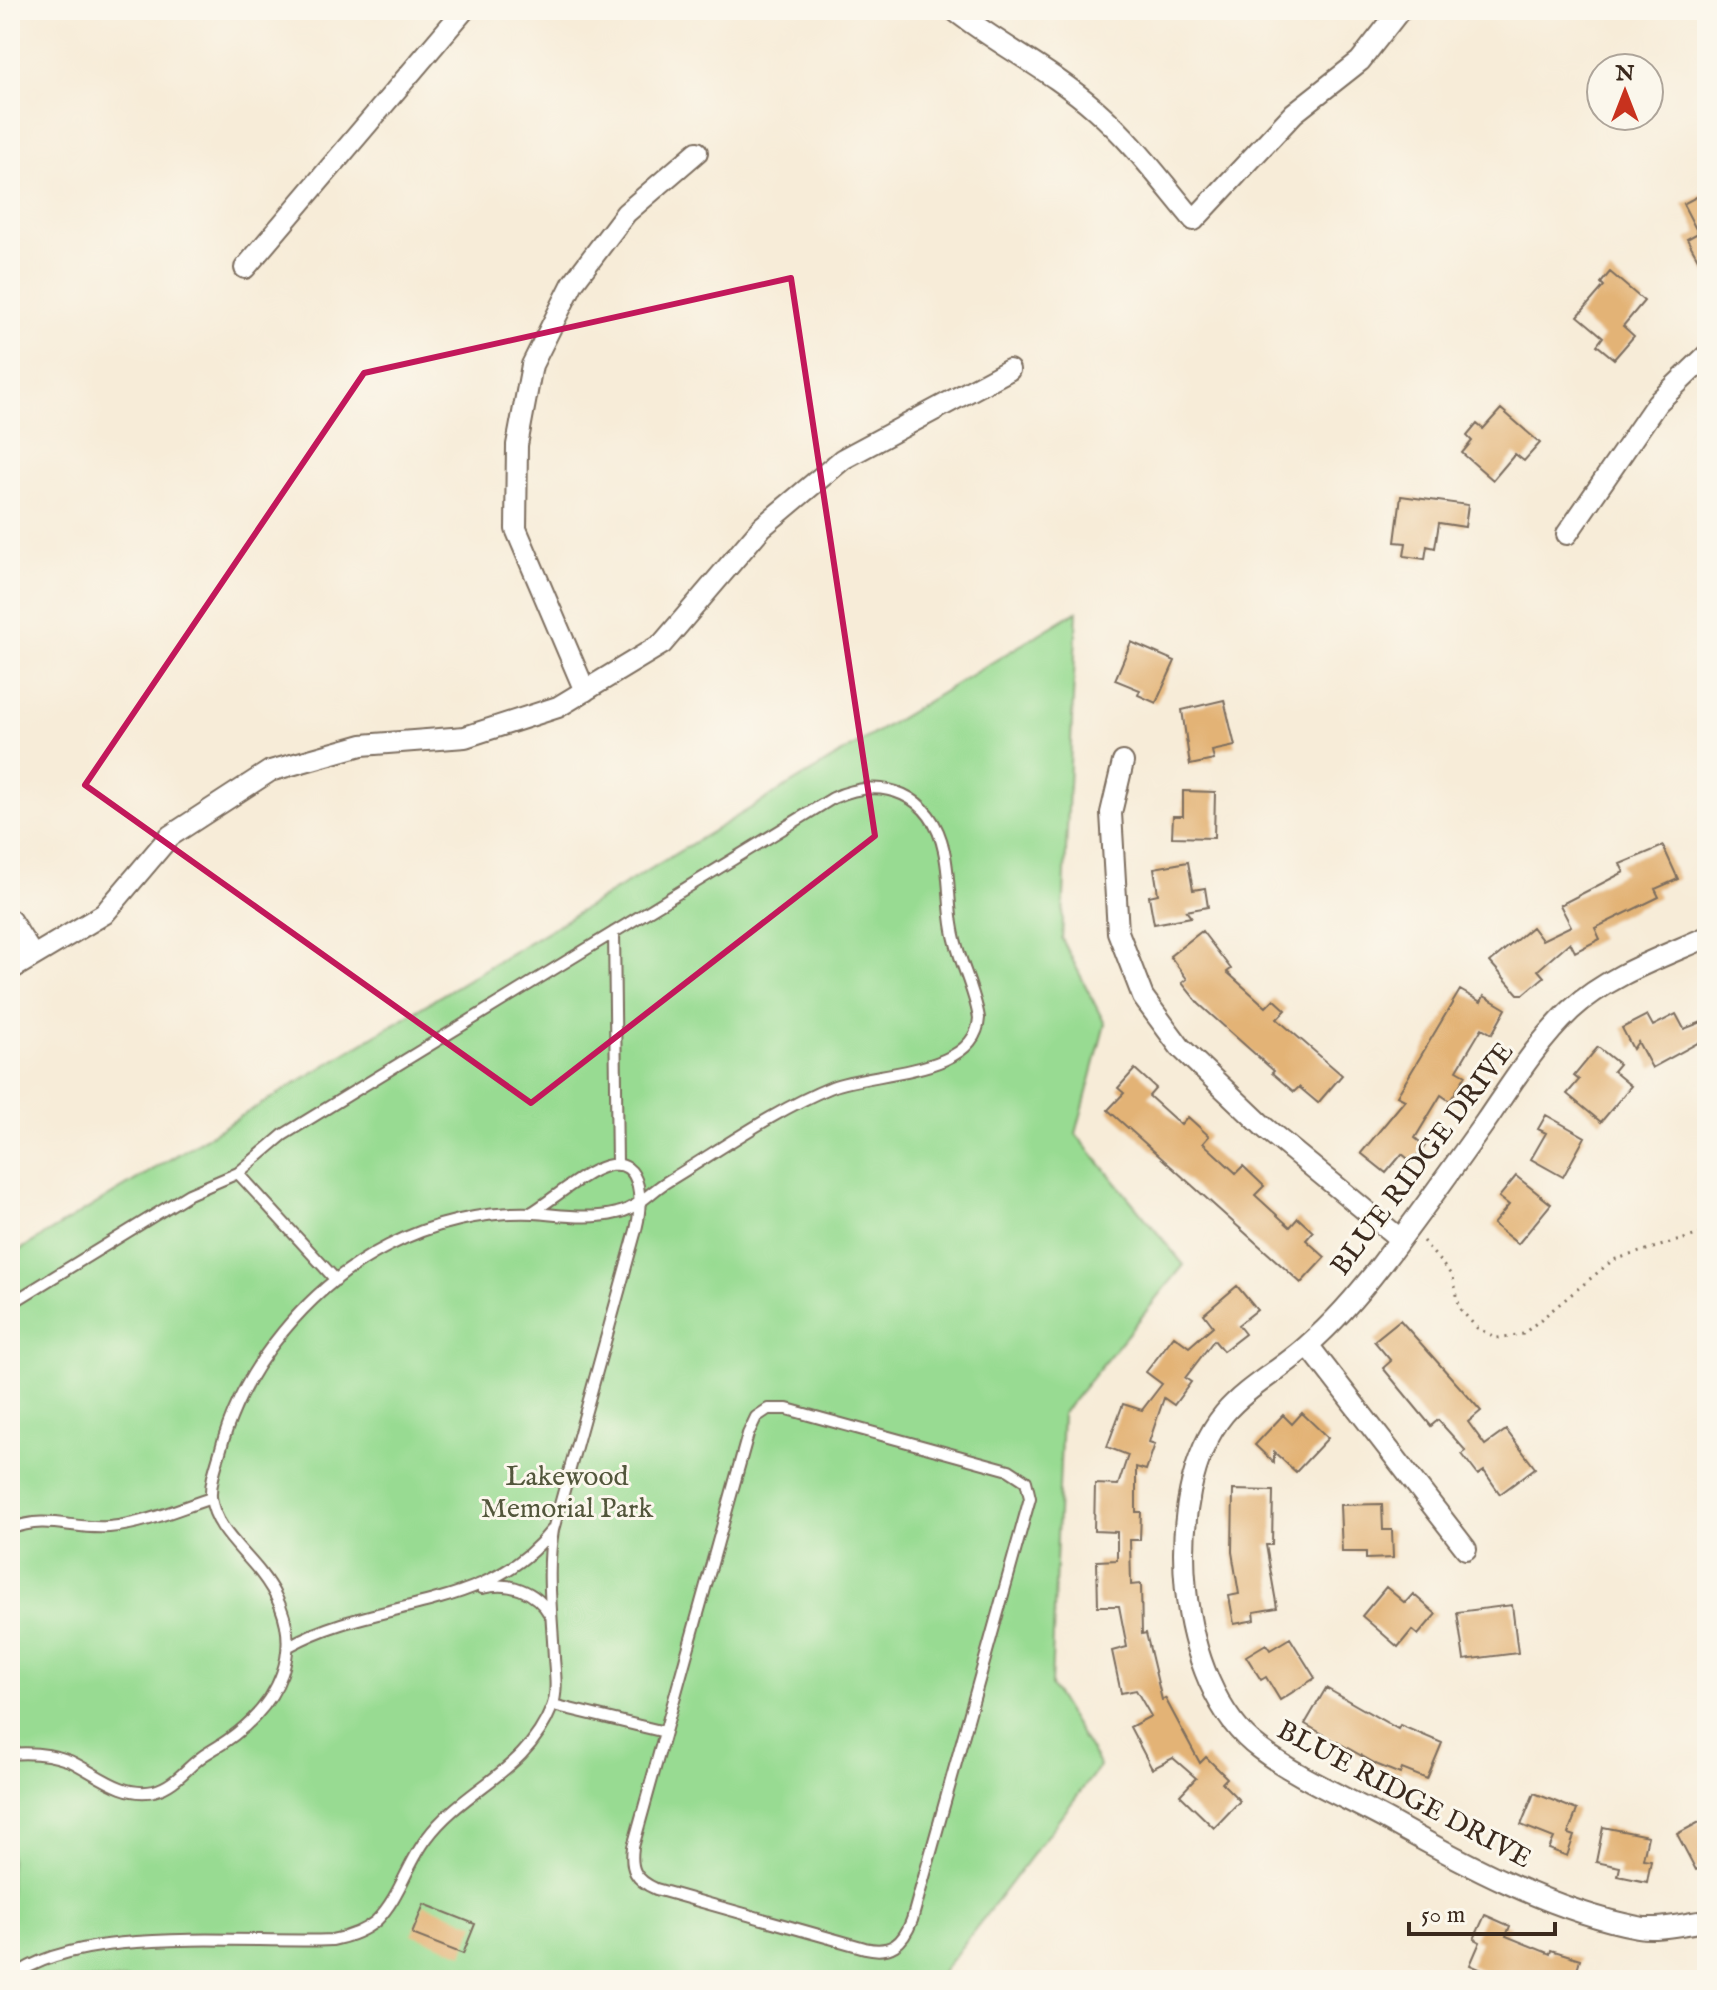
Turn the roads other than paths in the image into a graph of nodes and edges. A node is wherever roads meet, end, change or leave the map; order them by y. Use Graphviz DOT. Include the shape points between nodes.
graph roads {
  1 [pos="464,10"];
  2 [pos="954,10"];
  3 [pos="1400,10"];
  4 [pos="697,152"];
  5 [pos="245,268"];
  6 [pos="1707,355"];
  7 [pos="1009,370"];
  8 [pos="1567,534"];
  9 [pos="585,691"];
  10 [pos="1123,762"];
  11 [pos="10,920"];
  12 [pos="614,932"];
  13 [pos="1707,937"];
  14 [pos="33,956"];
  15 [pos="10,970"];
  16 [pos="617,1165"];
  17 [pos="238,1173"];
  18 [pos="641,1199"];
  19 [pos="531,1213"];
  20 [pos="1404,1233"];
  21 [pos="336,1280"];
  22 [pos="10,1304"];
  23 [pos="1308,1345"];
  24 [pos="211,1498"];
  25 [pos="10,1529"];
  26 [pos="553,1530"];
  27 [pos="1466,1549"];
  28 [pos="464,1593"];
  29 [pos="552,1618"];
  30 [pos="289,1646"];
  31 [pos="553,1705"];
  32 [pos="665,1732"];
  33 [pos="10,1754"];
  34 [pos="1707,1921"];
  35 [pos="10,1979"];
  1 -- 5 [label="street"];
  2 -- 3 [label="street" via="1096,110 1194,220 1294,113 1360,61"];
  4 -- 9 [label="street" via="626,213 573,283 532,365 517,445 516,529"];
  6 -- 8 [label="street" via="1657,403"];
  7 -- 9 [label="street" via="843,459 762,527 662,644"];
  9 -- 14 [label="street" via="558,707 465,737 362,745 270,771 170,836 104,914"];
  10 -- 20 [label="street" via="1111,813 1118,932 1143,997 1180,1047 1264,1127"];
  11 -- 14 [label="street"];
  12 -- 16 [label="lane"];
  12 -- 17 [label="lane" via="283,1135"];
  12 -- 18 [label="lane" via="833,798 857,789 891,789 924,807 939,835 953,930 979,1018 974,1038 957,1055 823,1091"];
  13 -- 20 [label="street, BLUE RIDGE DRIVE" via="1624,975 1572,1009 1520,1070"];
  14 -- 15 [label="street"];
  16 -- 18 [label="lane" via="635,1175"];
  16 -- 19 [label="lane" via="594,1172"];
  17 -- 21 [label="lane"];
  17 -- 22 [label="lane" via="189,1194"];
  18 -- 19 [label="lane" via="620,1213 597,1216"];
  18 -- 26 [label="lane"];
  19 -- 21 [label="lane" via="466,1219 410,1235"];
  20 -- 23 [label="street, BLUE RIDGE DRIVE"];
  21 -- 24 [label="lane" via="247,1383 223,1437"];
  23 -- 27 [label="street"];
  23 -- 34 [label="street, BLUE RIDGE DRIVE" via="1240,1396 1207,1440 1194,1468 1187,1503 1188,1621 1207,1676 1229,1715 1258,1748 1415,1836 1559,1905 1642,1928"];
  24 -- 25 [label="lane" via="126,1525 86,1527 44,1520"];
  24 -- 30 [label="lane" via="218,1520 272,1589 283,1610"];
  26 -- 28 [label="lane" via="522,1560"];
  26 -- 29 [label="lane"];
  28 -- 29 [label="lane" via="519,1588 545,1605"];
  28 -- 30 [label="lane" via="323,1629"];
  29 -- 31 [label="lane"];
  30 -- 33 [label="lane" via="279,1681 254,1718 178,1779 154,1791 127,1790 67,1760"];
  31 -- 32 [label="lane"];
  31 -- 35 [label="lane" via="512,1766 438,1824 389,1906 360,1932 332,1940 100,1947 39,1961"];
  32 -- 32 [label="lane" via="748,1434 762,1412 787,1409 1009,1470 1026,1481 1030,1498 912,1920 895,1947 865,1948 656,1889 638,1879 633,1847"];
}
